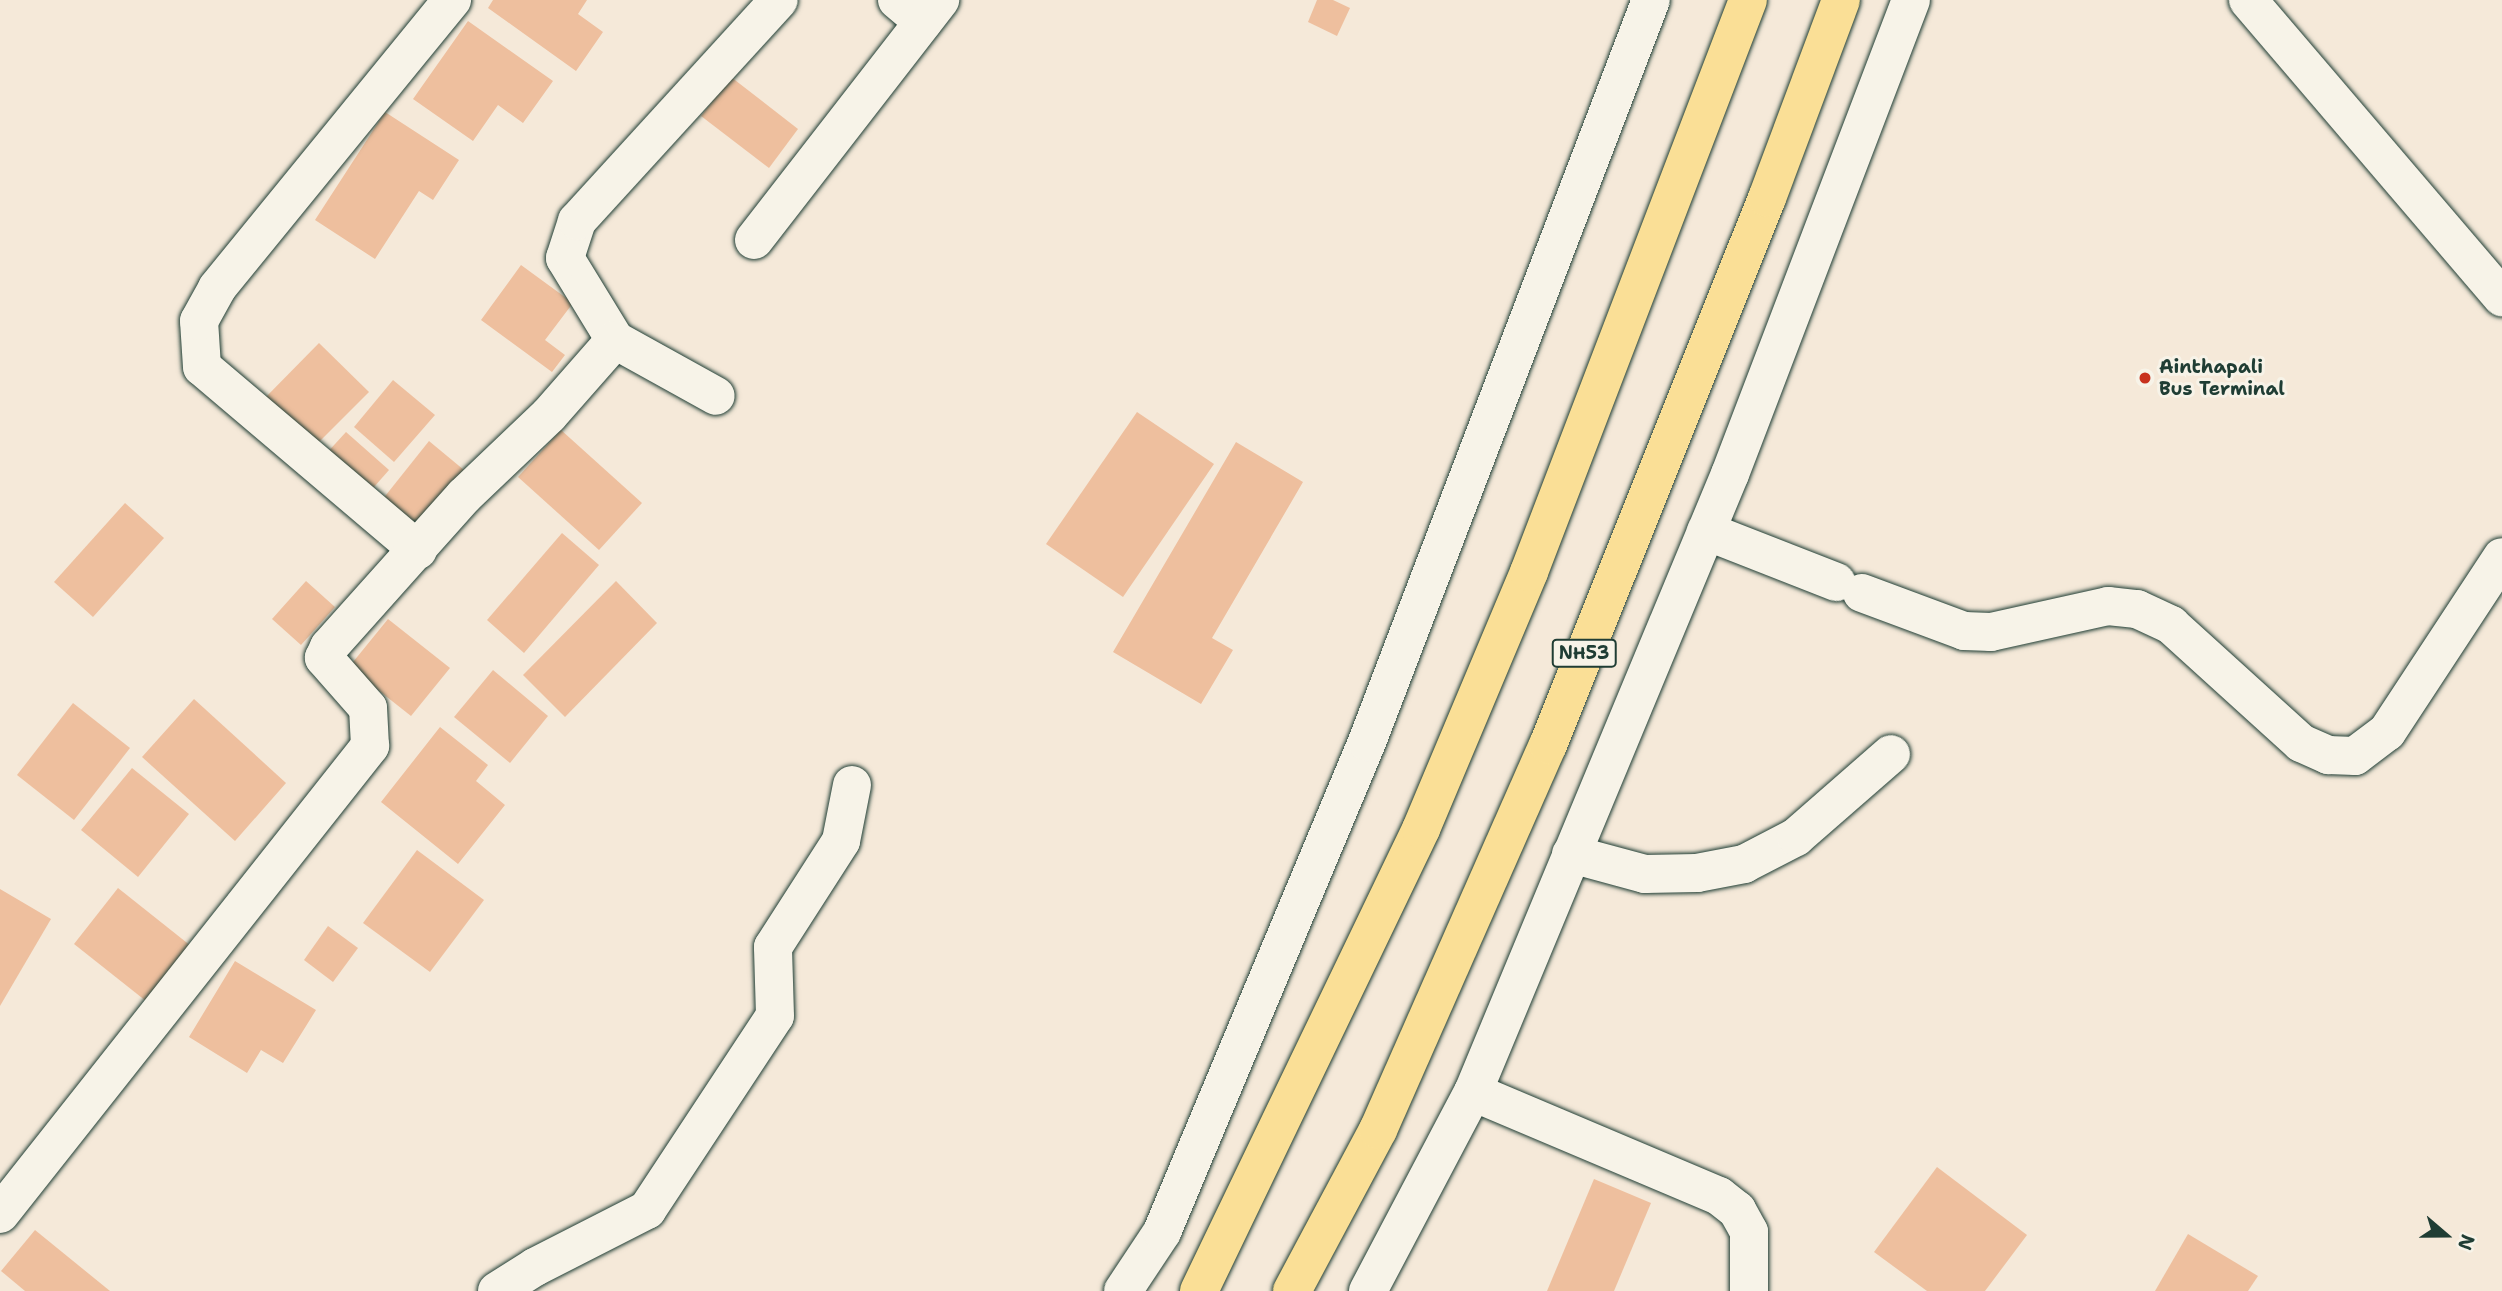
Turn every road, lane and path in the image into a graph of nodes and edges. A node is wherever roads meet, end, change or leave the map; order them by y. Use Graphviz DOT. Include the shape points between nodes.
graph roads {
  1 [pos="452,0"];
  2 [pos="779,0"];
  3 [pos="1651,0"];
  4 [pos="1748,0"];
  5 [pos="1841,0"];
  6 [pos="1911,0"];
  7 [pos="2248,0"];
  8 [pos="920,7"];
  9 [pos="754,240"];
  10 [pos="2502,297"];
  11 [pos="615,340"];
  12 [pos="716,396"];
  13 [pos="1706,531"];
  14 [pos="418,550"];
  15 [pos="2502,558"];
  16 [pos="1891,754"];
  17 [pos="852,785"];
  18 [pos="1572,854"];
  19 [pos="1473,1092"];
  20 [pos="0,1213"];
  21 [pos="497,1291"];
  22 [pos="1123,1291"];
  23 [pos="1199,1291"];
  24 [pos="1292,1291"];
  25 [pos="1368,1291"];
  26 [pos="1749,1291"];
  1 -- 14 [label="street" via="217,288 199,321 202,367"];
  2 -- 11 [label="street" via="578,221 565,258"];
  3 -- 22 [label="street" via="1367,742 1162,1232"];
  4 -- 23 [label="highway" via="1529,572 1421,829"];
  5 -- 24 [label="highway, NH53" via="1767,198 1548,745 1378,1130"];
  6 -- 13 [label="street"];
  7 -- 10 [label="street"];
  8 -- 9 [label="street"];
  11 -- 12 [label="street"];
  11 -- 14 [label="street"];
  13 -- 15 [label="street" via="1964,631 1991,632 2108,606 2137,609 2171,625 2301,743 2328,755 2355,755 2387,732"];
  13 -- 18 [label="street"];
  14 -- 20 [label="street" via="324,658 368,708 370,747 30,1182"];
  16 -- 18 [label="street" via="1796,837 1744,864 1697,873 1645,874"];
  17 -- 21 [label="street" via="841,841 773,947 775,1016 647,1210"];
  18 -- 19 [label="street"];
  19 -- 25 [label="street"];
  19 -- 26 [label="street" via="1719,1196 1737,1210 1749,1232"];
}
